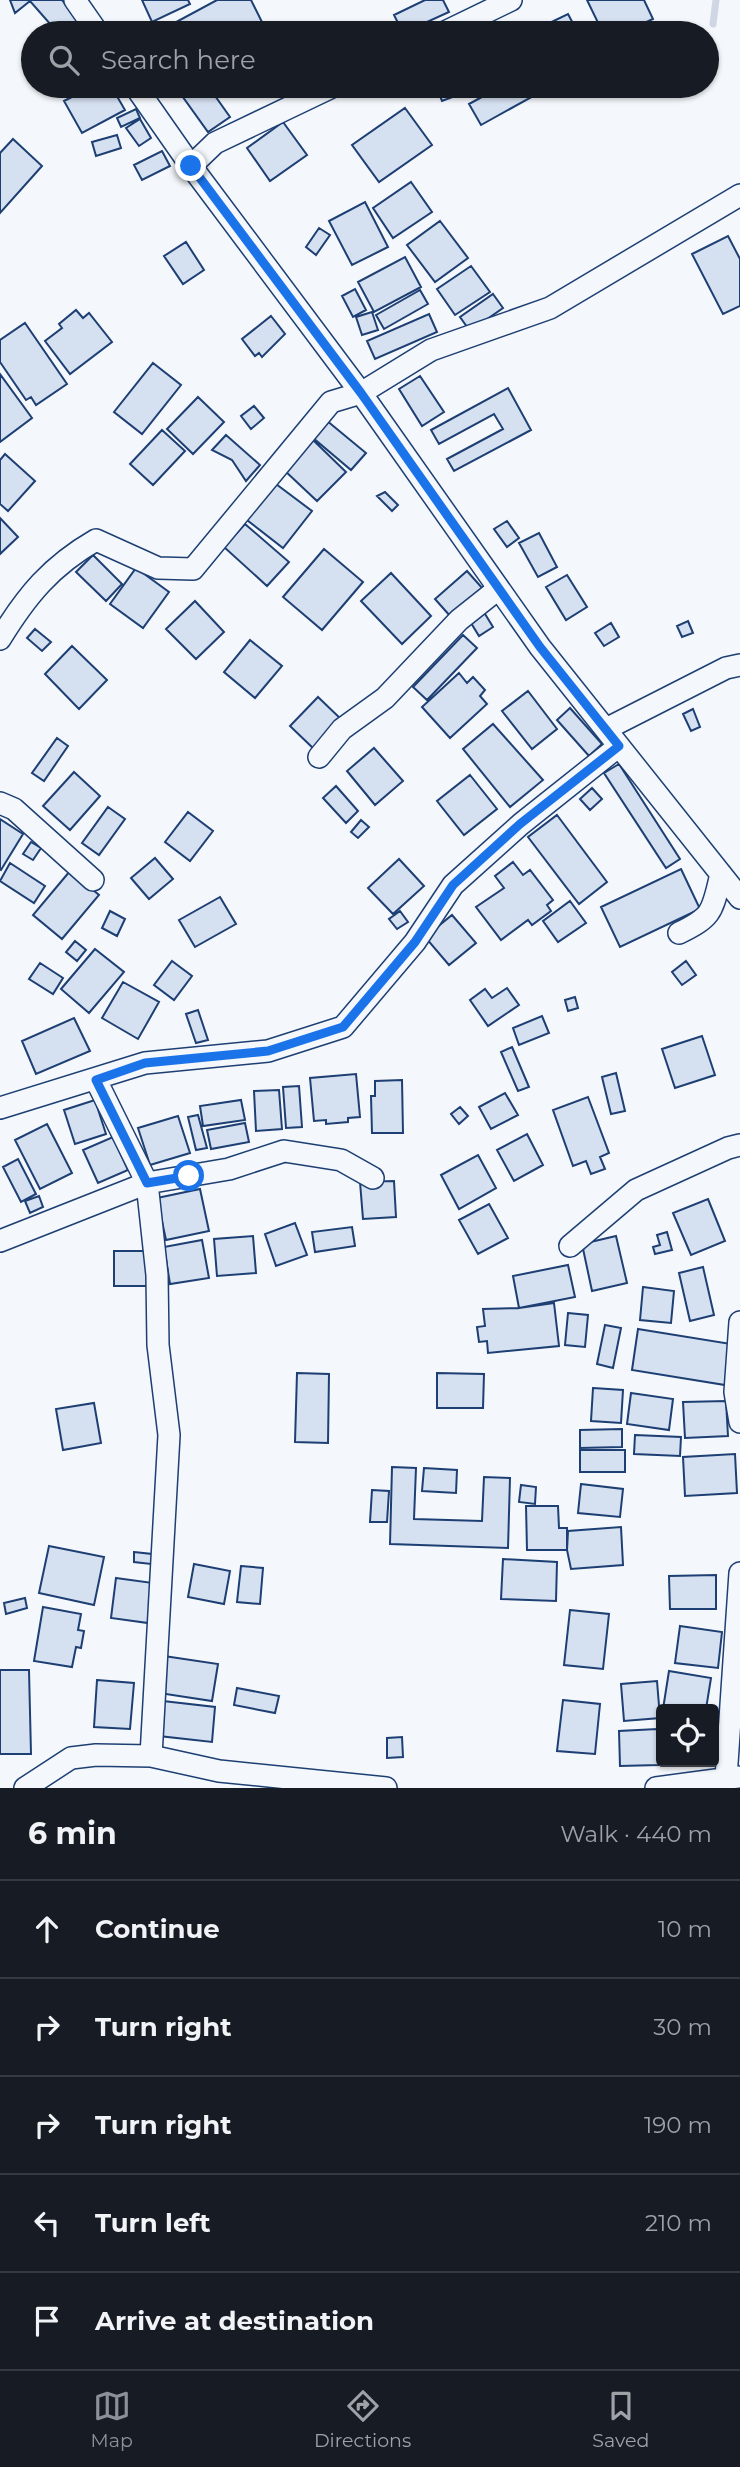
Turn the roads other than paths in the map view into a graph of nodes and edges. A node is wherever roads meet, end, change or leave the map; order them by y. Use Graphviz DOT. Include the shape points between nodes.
graph roads {
  1 [pos="75,0"];
  2 [pos="511,0"];
  3 [pos="90,21"];
  4 [pos="468,21"];
  5 [pos="143,98"];
  6 [pos="309,98"];
  7 [pos="191,166"];
  8 [pos="740,195"];
  9 [pos="361,393"];
  10 [pos="498,589"];
  11 [pos="0,639"];
  12 [pos="740,665"];
  13 [pos="606,729"];
  14 [pos="619,746"];
  15 [pos="319,757"];
  16 [pos="0,803"];
  17 [pos="721,874"];
  18 [pos="93,880"];
  19 [pos="740,898"];
  20 [pos="679,933"];
  21 [pos="96,1080"];
  22 [pos="0,1108"];
  23 [pos="740,1145"];
  24 [pos="373,1178"];
  25 [pos="147,1183"];
  26 [pos="0,1241"];
  27 [pos="570,1246"];
  28 [pos="740,1322"];
  29 [pos="740,1422"];
  30 [pos="740,1573"];
  31 [pos="151,1756"];
  32 [pos="733,1778"];
  33 [pos="25,1788"];
  34 [pos="386,1788"];
  35 [pos="656,1788"];
  1 -- 3 [label="street"];
  2 -- 4 [label="street"];
  5 -- 7 [label="street"];
  6 -- 7 [label="street" via="215,143"];
  7 -- 9 [label="street"];
  8 -- 9 [label="street" via="550,309 431,350"];
  9 -- 10 [label="street"];
  9 -- 11 [label="street" via="331,402 193,569 158,568 96,540 40,582"];
  10 -- 13 [label="street"];
  10 -- 15 [label="street" via="459,620 385,698 342,729"];
  12 -- 13 [label="street"];
  13 -- 14 [label="street"];
  14 -- 17 [label="street"];
  14 -- 21 [label="street" via="520,824 453,885 415,942 343,1027 268,1051 145,1063"];
  16 -- 18 [label="street" via="14,809"];
  17 -- 19 [label="street"];
  17 -- 20 [label="street" via="704,921"];
  21 -- 22 [label="street"];
  21 -- 25 [label="street"];
  23 -- 27 [label="street" via="636,1190"];
  24 -- 25 [label="street" via="341,1160 284,1152 229,1169"];
  25 -- 26 [label="street"];
  25 -- 31 [label="street" via="169,1436"];
  28 -- 29 [label="street" via="735,1392"];
  30 -- 32 [label="street"];
  31 -- 33 [label="street" via="71,1758"];
  31 -- 34 [label="street" via="219,1771"];
  32 -- 35 [label="street"];
}
